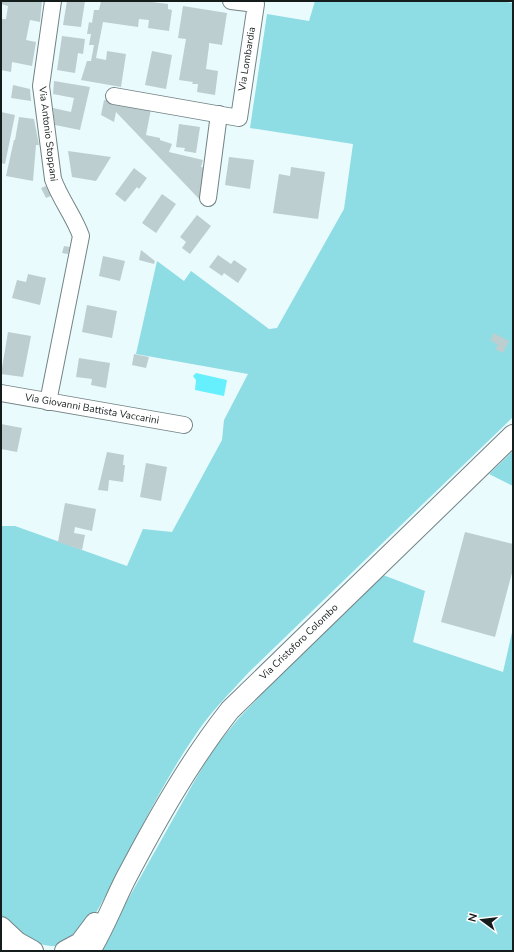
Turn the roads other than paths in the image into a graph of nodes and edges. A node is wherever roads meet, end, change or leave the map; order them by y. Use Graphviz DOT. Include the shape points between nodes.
graph roads {
  1 [pos="53,1"];
  2 [pos="231,1"];
  3 [pos="114,96"];
  4 [pos="219,114"];
  5 [pos="208,198"];
  6 [pos="1,392"];
  7 [pos="48,402"];
  8 [pos="184,425"];
  9 [pos="513,435"];
  10 [pos="125,880"];
  11 [pos="1,927"];
  12 [pos="33,951"];
  13 [pos="65,951"];
  14 [pos="90,951"];
  1 -- 7 [label="street, Via Antonio Stoppani" via="43,69 43,104 56,190 81,236"];
  2 -- 4 [label="street, Via Lombardia" via="256,4 239,118"];
  3 -- 4 [label="street, Via Lombardia"];
  4 -- 5 [label="street"];
  6 -- 7 [label="street, Via Giovanni Battista Vaccarini"];
  7 -- 8 [label="street, Via Giovanni Battista Vaccarini"];
  9 -- 10 [label="main road, Via Cristoforo Colombo" via="230,710 209,736 186,772"];
  10 -- 13 [label="main road" via="80,943"];
  10 -- 14 [label="main road"];
  11 -- 12 [label="main road" via="17,942"];
}
